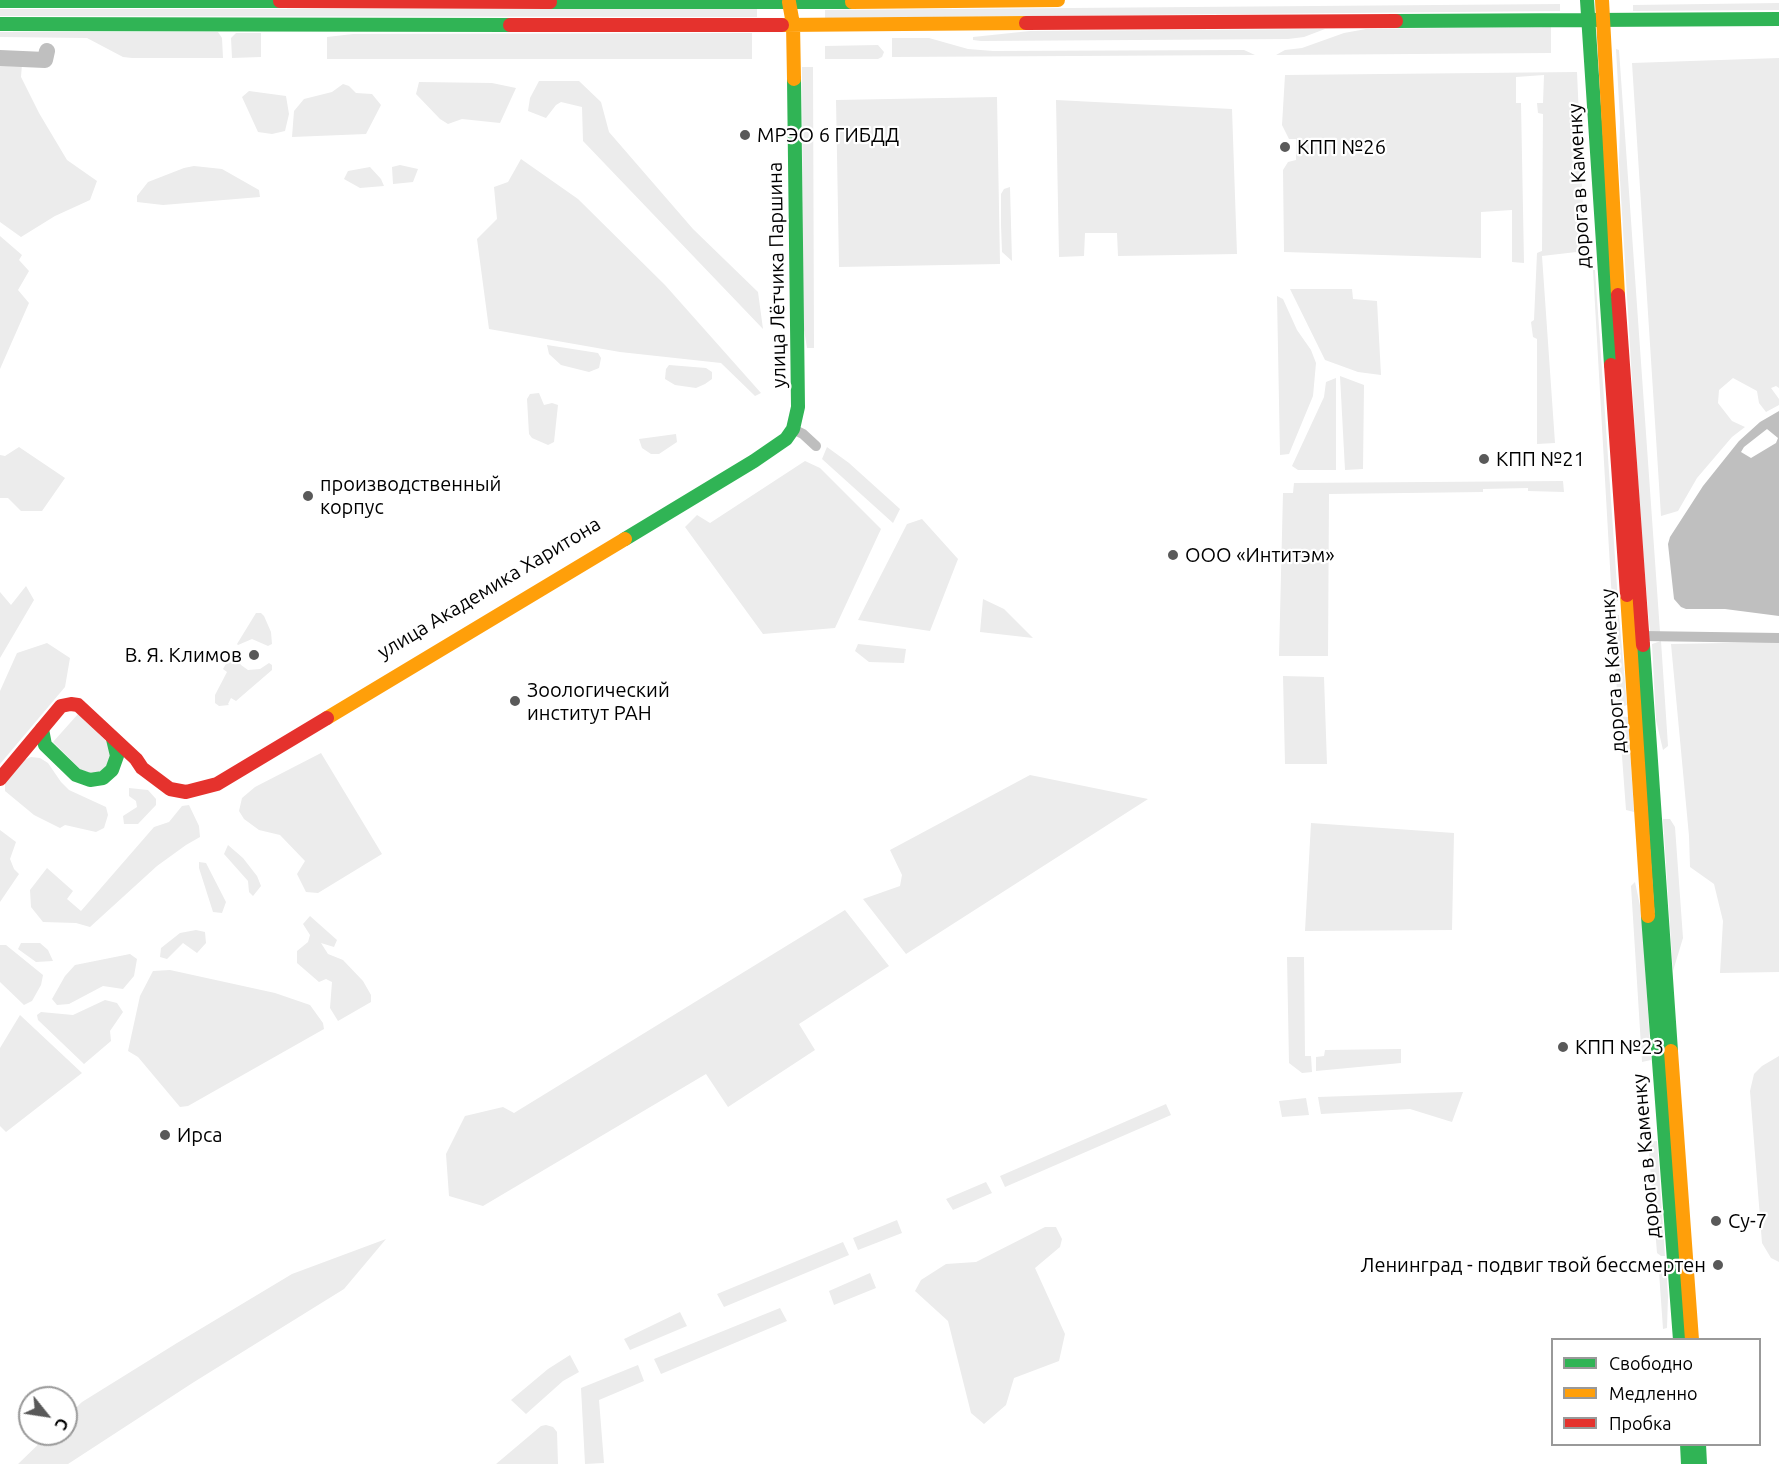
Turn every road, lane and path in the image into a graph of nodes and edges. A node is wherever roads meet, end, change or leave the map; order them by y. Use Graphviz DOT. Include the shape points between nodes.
graph roads {
  1 [pos="1058,0"];
  2 [pos="1587,0"];
  3 [pos="1602,0"];
  4 [pos="0,1"];
  5 [pos="789,2"];
  6 [pos="1779,19"];
  7 [pos="1588,21"];
  8 [pos="1603,21"];
  9 [pos="0,24"];
  10 [pos="789,25"];
  11 [pos="787,415"];
  12 [pos="793,429"];
  13 [pos="816,446"];
  14 [pos="1643,636"];
  15 [pos="1779,638"];
  16 [pos="410,664"];
  17 [pos="42,729"];
  18 [pos="113,739"];
  19 [pos="29,745"];
  20 [pos="45,745"];
  21 [pos="142,768"];
  22 [pos="112,770"];
  23 [pos="0,779"];
  24 [pos="1680,1338"];
  25 [pos="1692,1338"];
  26 [pos="1687,1446"];
  27 [pos="1699,1446"];
  28 [pos="1688,1464"];
  29 [pos="1700,1464"];
  1 -- 5 [label="main road"];
  2 -- 7 [label="main road, дорога в Каменку"];
  3 -- 8 [label="main road, дорога в Каменку"];
  4 -- 5 [label="main road"];
  5 -- 10 [label="main road, улица Лётчика Паршина"];
  6 -- 8 [label="main road"];
  7 -- 8 [label="main road"];
  7 -- 10 [label="main road"];
  7 -- 24 [label="main road, дорога в Каменку"];
  8 -- 14 [label="main road, дорога в Каменку" via="1614,241"];
  9 -- 10 [label="main road"];
  10 -- 11 [label="main road, улица Лётчика Паршина"];
  10 -- 12 [label="main road, улица Лётчика Паршина" via="798,407"];
  11 -- 16 [label="main road, улица Академика Харитона" via="784,425 770,440"];
  12 -- 13 [label="street"];
  12 -- 16 [label="main road, улица Академика Харитона" via="776,448 754,462"];
  14 -- 15 [label="street"];
  14 -- 25 [label="main road, дорога в Каменку"];
  16 -- 21 [label="main road, улица Академика Харитона" via="217,784 178,792"];
  17 -- 18 [label="main road, улица Академика Харитона" via="61,706 75,704"];
  17 -- 19 [label="main road, улица Академика Харитона"];
  17 -- 20 [label="main road"];
  18 -- 21 [label="main road, улица Академика Харитона"];
  18 -- 22 [label="main road" via="117,756"];
  19 -- 20 [label="main road"];
  19 -- 23 [label="main road, улица Академика Харитона"];
  20 -- 22 [label="main road" via="82,778 96,780"];
  21 -- 22 [label="main road" via="127,764"];
  26 -- 28 [label="main road"];
  27 -- 29 [label="main road"];
}
